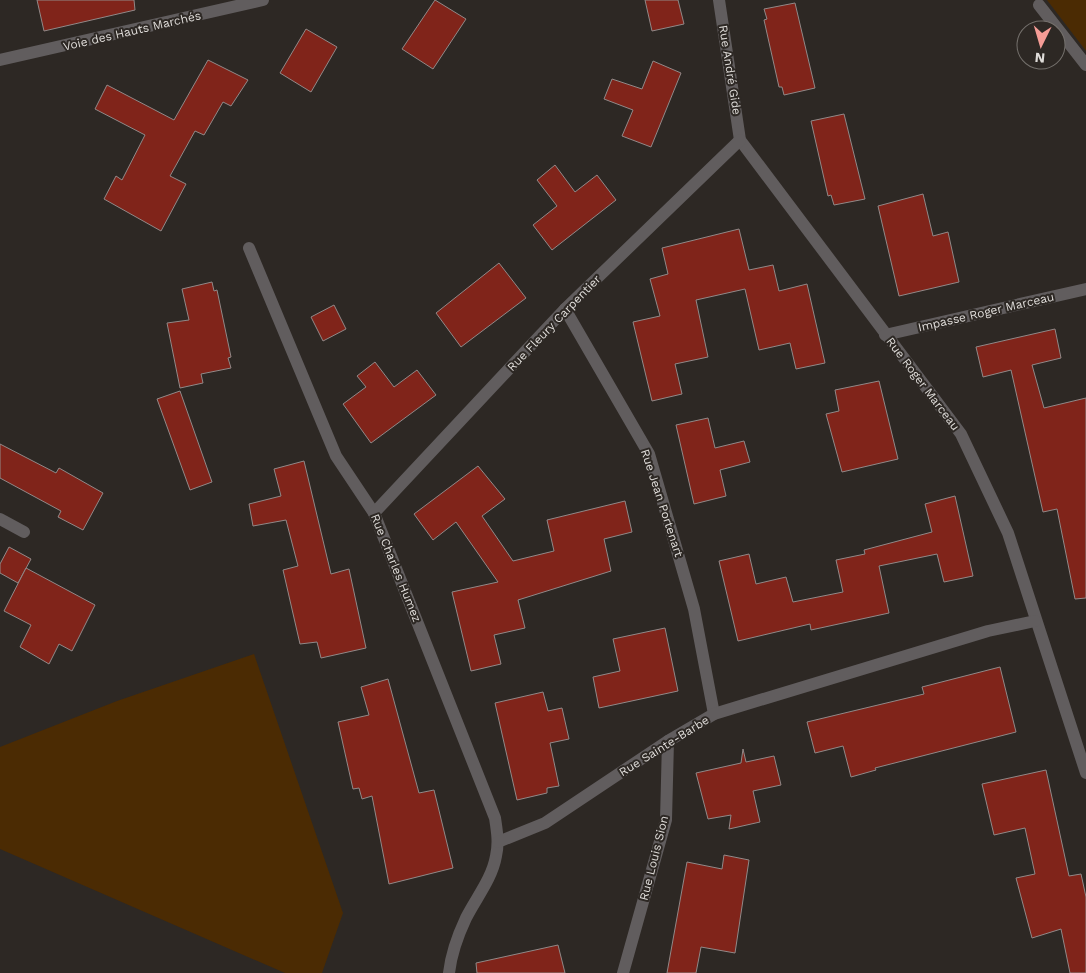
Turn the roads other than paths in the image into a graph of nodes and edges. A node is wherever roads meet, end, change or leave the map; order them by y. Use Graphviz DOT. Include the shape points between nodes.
graph roads {
  1 [pos="264,0"];
  2 [pos="719,0"];
  3 [pos="1038,6"];
  4 [pos="0,60"];
  5 [pos="1086,65"];
  6 [pos="740,140"];
  7 [pos="249,248"];
  8 [pos="1086,289"];
  9 [pos="565,309"];
  10 [pos="885,335"];
  11 [pos="374,513"];
  12 [pos="0,519"];
  13 [pos="24,532"];
  14 [pos="1035,621"];
  15 [pos="714,714"];
  16 [pos="668,741"];
  17 [pos="1086,773"];
  18 [pos="498,842"];
  19 [pos="449,973"];
  20 [pos="622,973"];
  1 -- 4 [label="street, Voie des Hauts Marchés"];
  2 -- 6 [label="street, Rue André Gide"];
  3 -- 5 [label="street"];
  6 -- 9 [label="street, Rue Fleury Carpentier"];
  6 -- 10 [label="street, Rue Roger Marceau"];
  7 -- 11 [label="street, Rue Charles Humez" via="336,456"];
  8 -- 10 [label="street, Impasse Roger Marceau"];
  9 -- 11 [label="street, Rue Fleury Carpentier"];
  9 -- 15 [label="street, Rue Jean Portenart" via="649,454 694,609"];
  10 -- 14 [label="street, Rue Roger Marceau" via="962,434 1008,533"];
  11 -- 18 [label="street, Rue Charles Humez" via="495,818"];
  12 -- 13 [label="street"];
  14 -- 15 [label="street, Rue Sainte-Barbe" via="988,631"];
  14 -- 17 [label="street, Rue Roger Marceau"];
  15 -- 16 [label="street, Rue Sainte-Barbe"];
  16 -- 18 [label="street, Rue Sainte-Barbe" via="545,823"];
  16 -- 20 [label="street, Rue Louis Sion" via="666,820"];
  18 -- 19 [label="street" via="496,858 465,920"];
}
